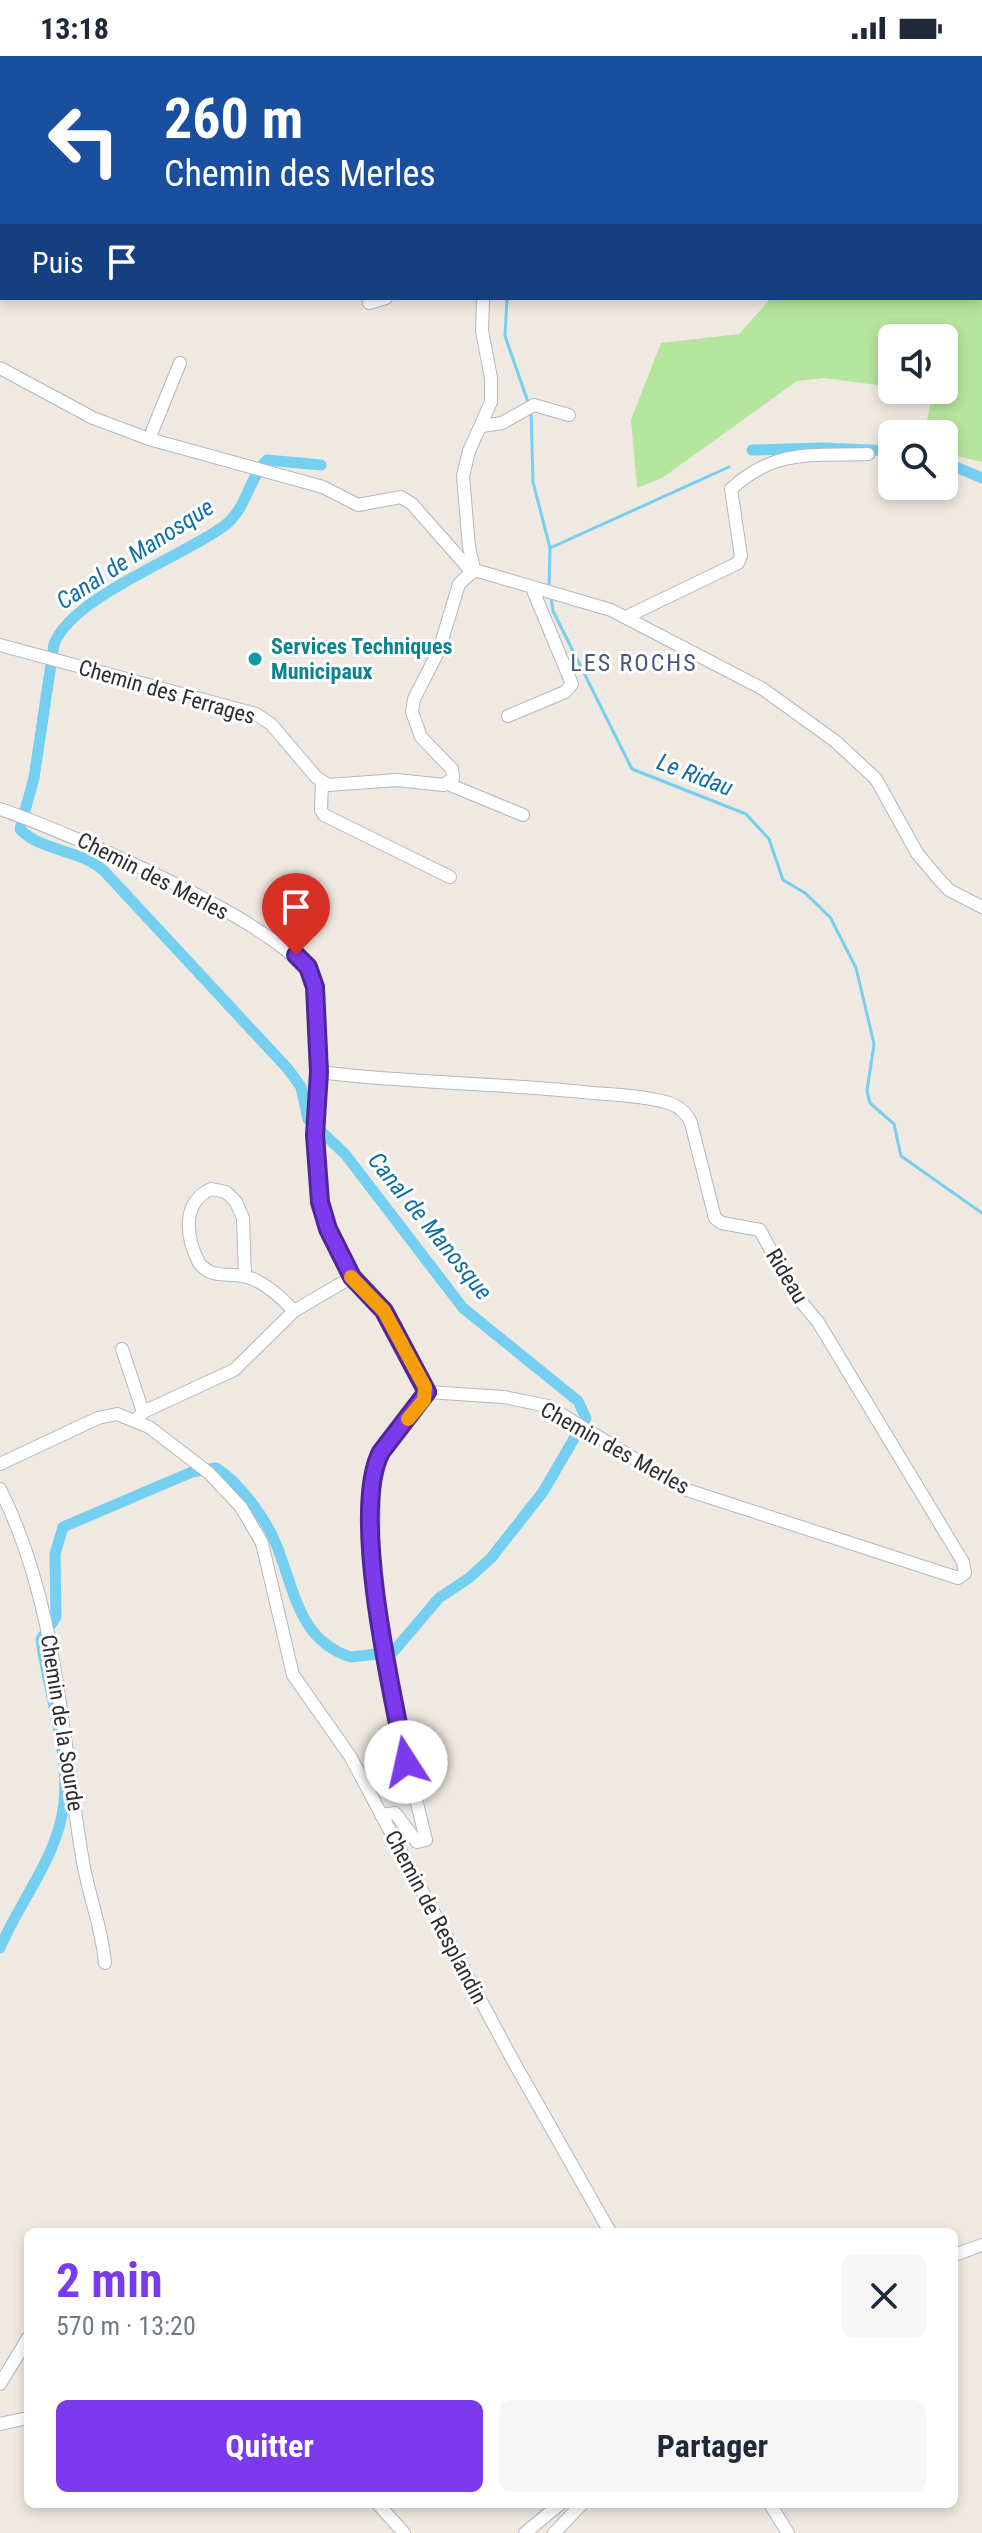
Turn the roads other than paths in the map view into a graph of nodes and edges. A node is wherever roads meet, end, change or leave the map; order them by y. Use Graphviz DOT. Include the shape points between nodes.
graph roads {
  1 [pos="379,300"];
  2 [pos="483,300"];
  3 [pos="369,303"];
  4 [pos="180,363"];
  5 [pos="0,368"];
  6 [pos="569,415"];
  7 [pos="482,426"];
  8 [pos="149,439"];
  9 [pos="868,454"];
  10 [pos="473,568"];
  11 [pos="543,591"];
  12 [pos="626,617"];
  13 [pos="0,645"];
  14 [pos="508,716"];
  15 [pos="322,782"];
  16 [pos="448,784"];
  17 [pos="6,811"];
  18 [pos="523,815"];
  19 [pos="450,877"];
  20 [pos="982,907"];
  21 [pos="319,1072"];
  22 [pos="245,1276"];
  23 [pos="352,1277"];
  24 [pos="294,1311"];
  25 [pos="122,1349"];
  26 [pos="427,1392"];
  27 [pos="139,1416"];
  28 [pos="0,1464"];
  29 [pos="0,1489"];
  30 [pos="834,1540"];
  31 [pos="381,1815"];
  32 [pos="105,1963"];
  33 [pos="608,2228"];
  34 [pos="982,2245"];
  35 [pos="958,2254"];
  36 [pos="24,2345"];
  37 [pos="0,2384"];
  38 [pos="24,2419"];
  39 [pos="0,2424"];
  40 [pos="382,2508"];
  41 [pos="555,2508"];
  42 [pos="578,2508"];
  43 [pos="772,2508"];
  44 [pos="404,2533"];
  45 [pos="525,2533"];
  46 [pos="554,2533"];
  47 [pos="788,2533"];
  1 -- 3 [label="street"];
  2 -- 7 [label="street" via="482,331 492,390"];
  4 -- 8 [label="street"];
  5 -- 8 [label="street" via="93,418"];
  6 -- 7 [label="street" via="530,406 502,423"];
  7 -- 10 [label="street" via="463,476"];
  8 -- 10 [label="street" via="323,487 358,505 406,499"];
  9 -- 12 [label="street" via="778,458 753,469 731,489 738,563"];
  10 -- 11 [label="street"];
  10 -- 16 [label="street" via="459,584 412,712 421,737 452,769"];
  11 -- 12 [label="street"];
  11 -- 14 [label="street" via="572,684 565,692"];
  12 -- 20 [label="street" via="763,689 835,741 882,787 917,853 949,890"];
  13 -- 15 [label="street, Chemin des Ferrages" via="256,714 283,736"];
  15 -- 16 [label="street"];
  15 -- 19 [label="street" via="324,815"];
  16 -- 18 [label="street"];
  17 -- 21 [label="street, Chemin des Merles" via="139,866 296,955 314,979"];
  21 -- 23 [label="street, Chemin des Merles" via="315,1135 320,1202"];
  21 -- 30 [label="street, Rideau" via="620,1096 656,1100 683,1111 691,1123 715,1218 760,1230 965,1573 949,1577"];
  22 -- 22 [label="street" via="213,1274 197,1258 188,1214 195,1199 211,1189 226,1192 242,1213"];
  22 -- 24 [label="street"];
  23 -- 24 [label="street"];
  23 -- 26 [label="street, Chemin des Merles" via="384,1311"];
  24 -- 27 [label="street" via="234,1370"];
  25 -- 27 [label="street"];
  26 -- 30 [label="street, Chemin des Merles" via="529,1401 552,1408 684,1489"];
  26 -- 31 [label="street" via="381,1452 374,1471 372,1578 426,1840 417,1842 395,1813"];
  27 -- 28 [label="street" via="102,1417"];
  27 -- 31 [label="street, Chemin de Resplandin" via="209,1473 241,1507 262,1543 293,1675 350,1756"];
  29 -- 32 [label="street, Chemin de la Sourde" via="22,1538 46,1624 82,1858"];
  31 -- 33 [label="street, Chemin de Resplandin"];
  34 -- 35 [label="street"];
  36 -- 37 [label="street"];
  38 -- 39 [label="street"];
  40 -- 44 [label="street"];
  41 -- 45 [label="street"];
  42 -- 46 [label="street"];
  43 -- 47 [label="street"];
}
